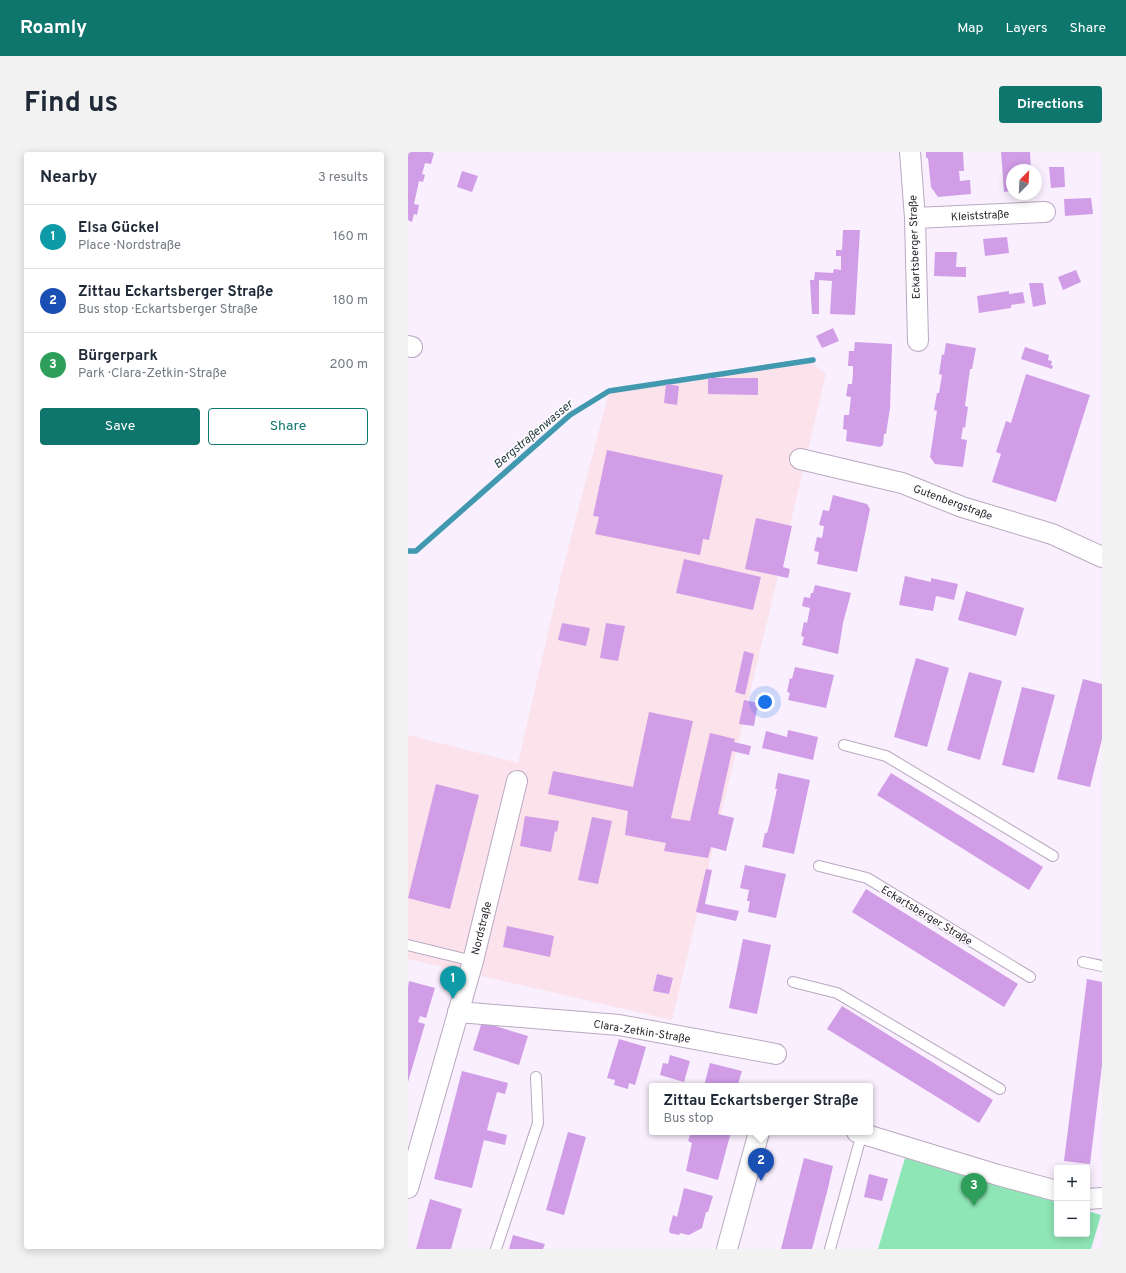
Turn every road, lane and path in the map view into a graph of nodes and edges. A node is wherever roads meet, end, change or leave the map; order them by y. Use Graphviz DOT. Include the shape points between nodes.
graph roads {
  1 [pos="910,152"];
  2 [pos="1045,212"];
  3 [pos="915,218"];
  4 [pos="918,341"];
  5 [pos="800,459"];
  6 [pos="1102,557"];
  7 [pos="844,745"];
  8 [pos="517,781"];
  9 [pos="1053,856"];
  10 [pos="819,866"];
  11 [pos="408,946"];
  12 [pos="473,961"];
  13 [pos="1083,962"];
  14 [pos="1102,966"];
  15 [pos="1030,978"];
  16 [pos="792,982"];
  17 [pos="458,1012"];
  18 [pos="776,1054"];
  19 [pos="536,1077"];
  20 [pos="1000,1089"];
  21 [pos="758,1135"];
  22 [pos="858,1135"];
  23 [pos="866,1135"];
  24 [pos="408,1188"];
  25 [pos="1054,1190"];
  26 [pos="1102,1198"];
  27 [pos="1090,1199"];
  28 [pos="496,1249"];
  29 [pos="727,1249"];
  30 [pos="830,1249"];
  1 -- 3 [label="street, Eckartsberger Straße"];
  2 -- 3 [label="street, Kleiststraße"];
  3 -- 4 [label="street, Eckartsberger Straße"];
  5 -- 6 [label="street, Gutenbergstraße" via="902,483 962,507 1052,534"];
  7 -- 9 [label="lane" via="886,756"];
  8 -- 12 [label="street, Nordstraße"];
  10 -- 15 [label="lane, Eckartsberger Straße" via="867,878"];
  11 -- 12 [label="lane"];
  12 -- 17 [label="street, Nordstraße"];
  13 -- 14 [label="lane"];
  16 -- 20 [label="lane" via="838,993"];
  17 -- 18 [label="street, Clara-Zetkin-Straße" via="619,1025"];
  17 -- 24 [label="street, Nordstraße"];
  19 -- 28 [label="lane" via="538,1123"];
  21 -- 29 [label="street"];
  22 -- 30 [label="lane"];
  23 -- 25 [label="street"];
  26 -- 27 [label="street"];
}
